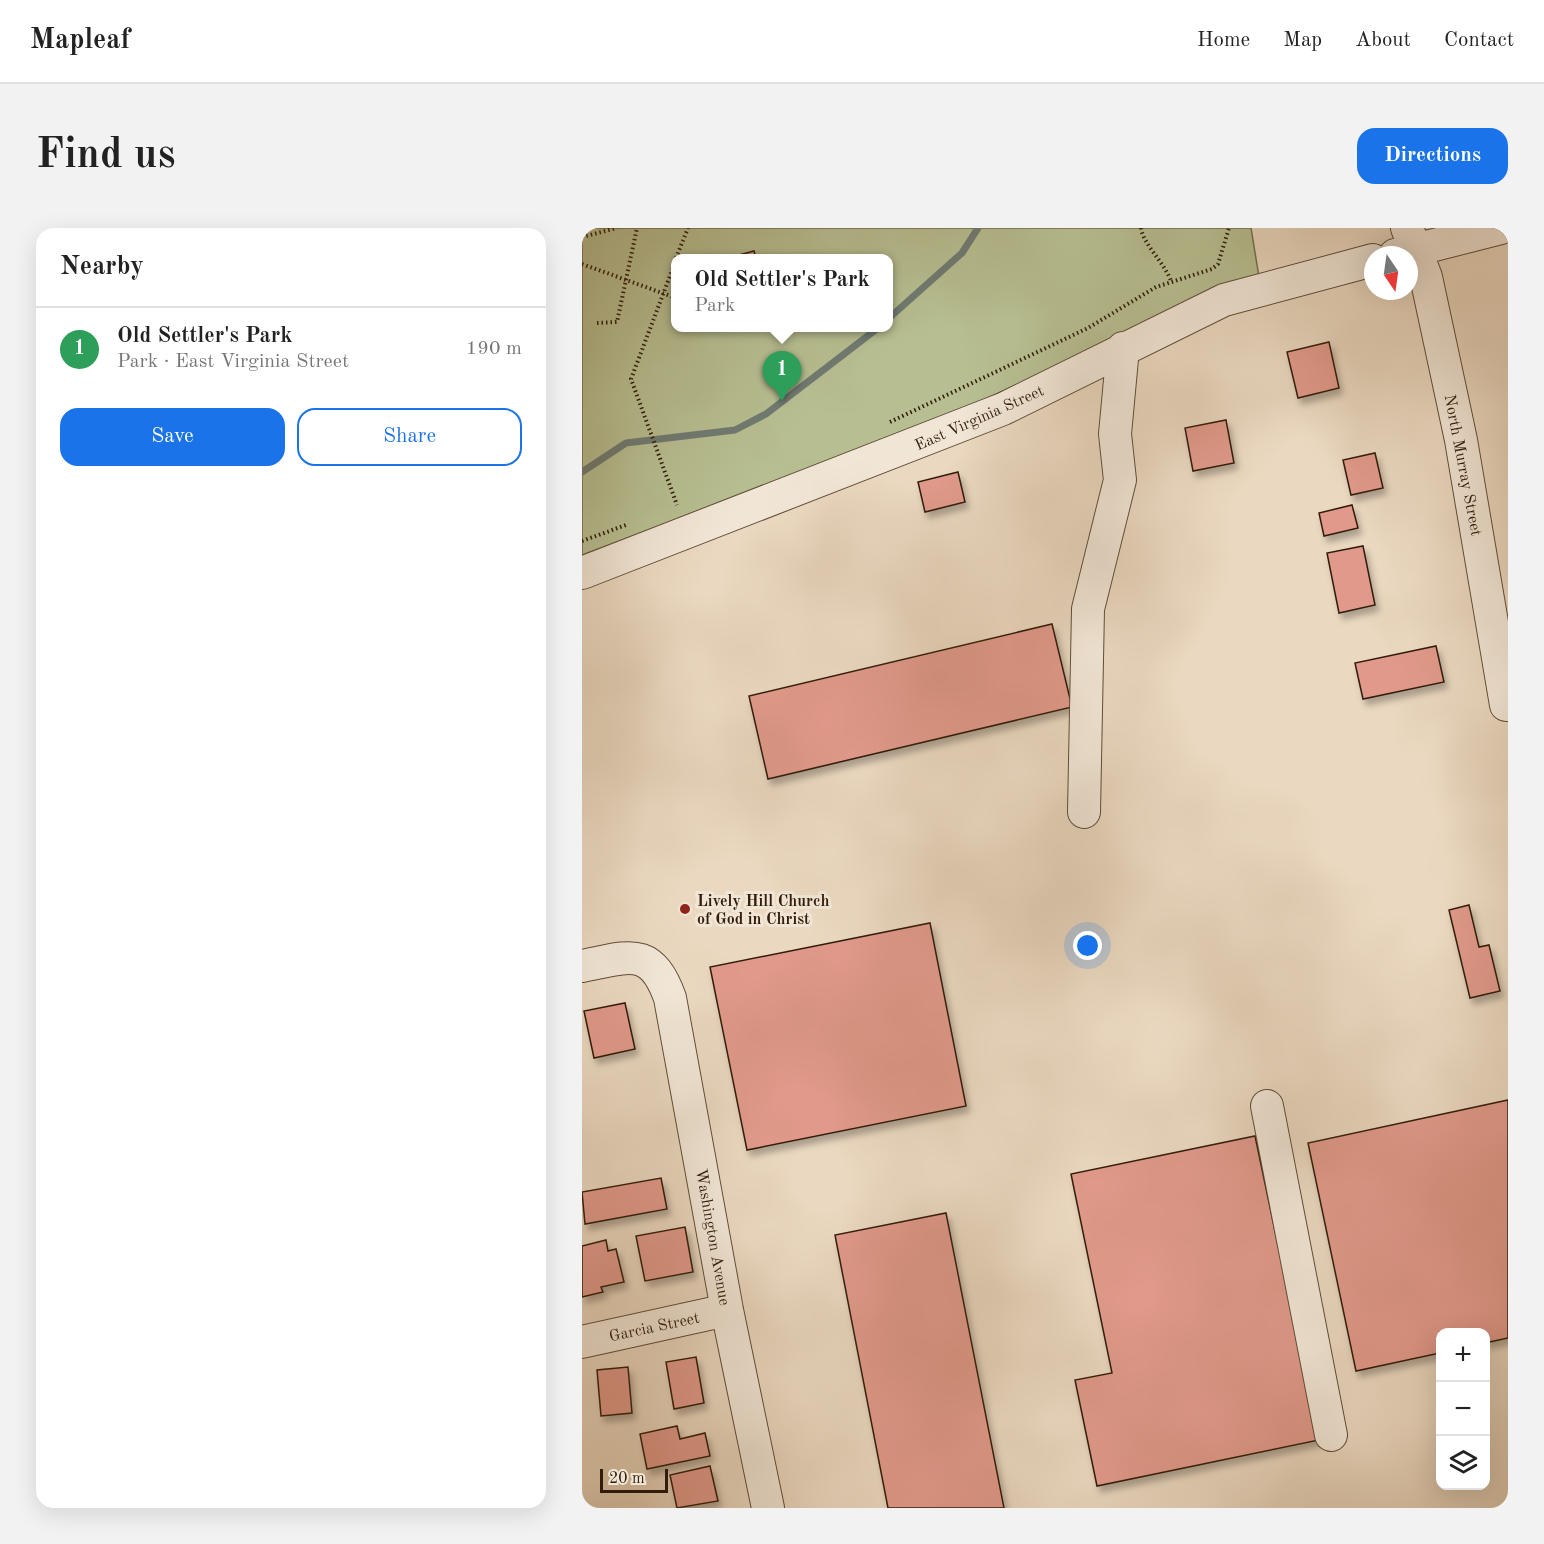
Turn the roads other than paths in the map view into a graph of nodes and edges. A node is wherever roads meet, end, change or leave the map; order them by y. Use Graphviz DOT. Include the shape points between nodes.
graph roads {
  1 [pos="1502,228"];
  2 [pos="1406,244"];
  3 [pos="1364,262"];
  4 [pos="1123,348"];
  5 [pos="582,573"];
  6 [pos="1506,705"];
  7 [pos="1084,812"];
  8 [pos="582,966"];
  9 [pos="1266,1106"];
  10 [pos="727,1311"];
  11 [pos="582,1342"];
  12 [pos="1331,1435"];
  13 [pos="768,1508"];
  1 -- 2 [label="street"];
  2 -- 6 [label="street, North Murray Street" via="1426,277 1461,440"];
  3 -- 4 [label="street, East Virginia Street" via="1224,300"];
  4 -- 5 [label="street, East Virginia Street" via="993,413"];
  4 -- 7 [label="street" via="1115,434 1120,480 1088,609"];
  8 -- 10 [label="street, Washington Avenue" via="622,958 642,959 656,968 670,999"];
  9 -- 12 [label="street"];
  10 -- 11 [label="street, Garcia Street"];
  10 -- 13 [label="street, Washington Avenue"];
}
